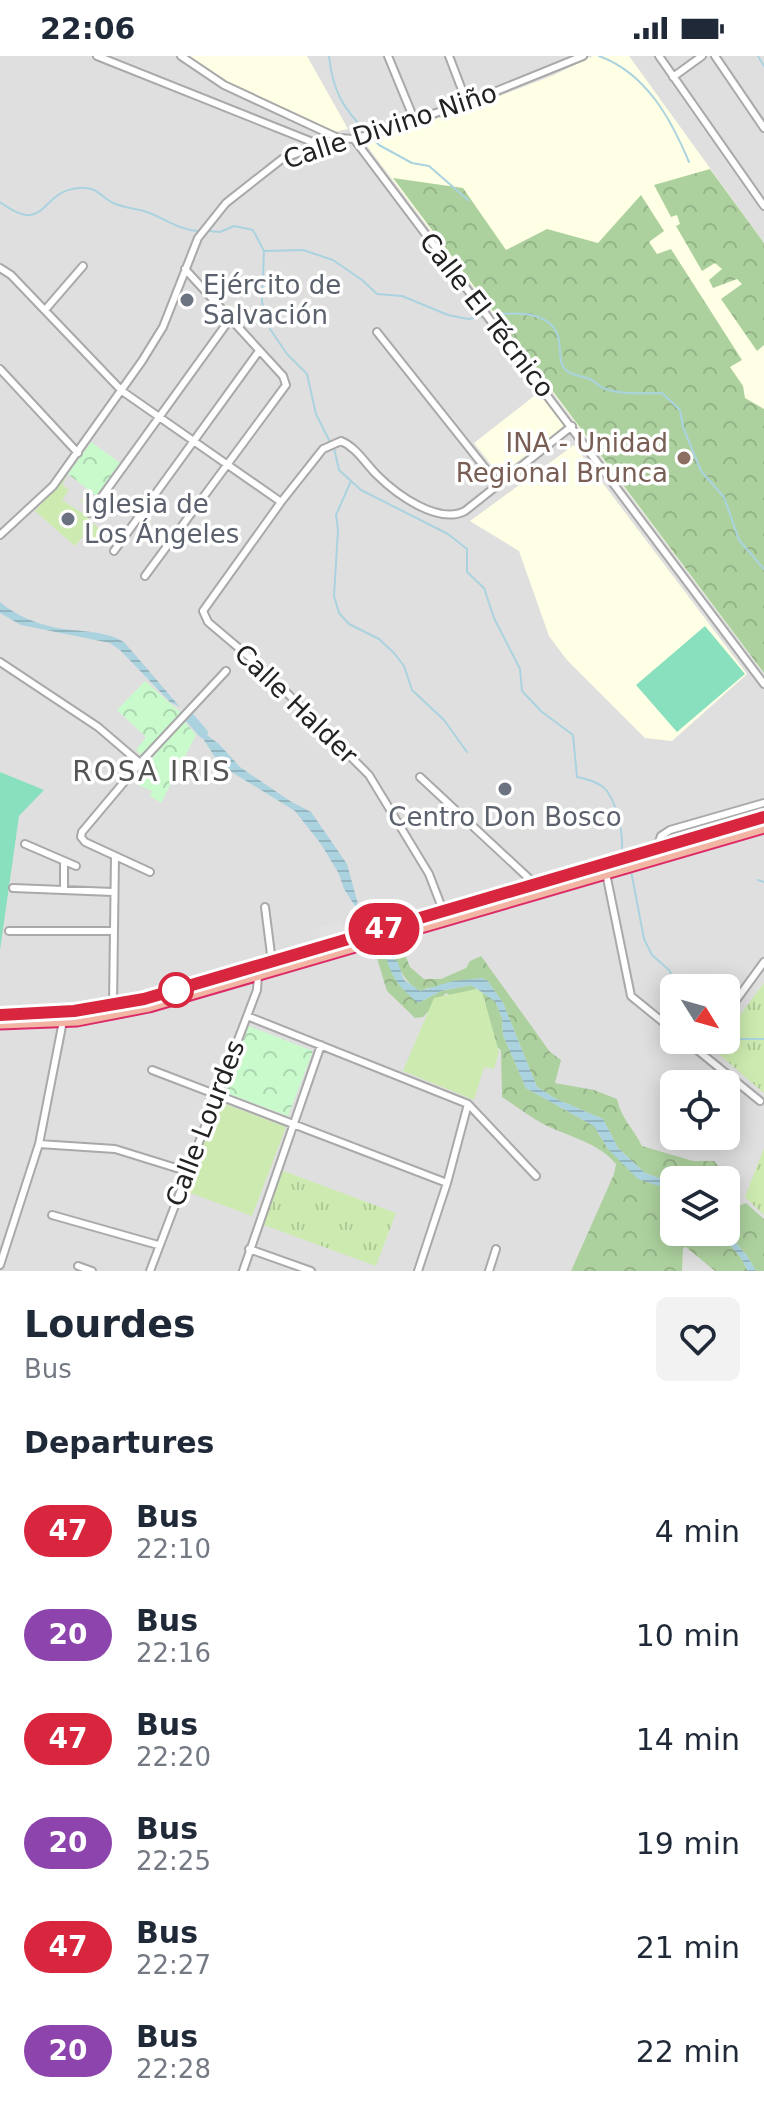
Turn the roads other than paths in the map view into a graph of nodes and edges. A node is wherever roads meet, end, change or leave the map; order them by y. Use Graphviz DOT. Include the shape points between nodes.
graph roads {
  1 [pos="97,56"];
  2 [pos="181,56"];
  3 [pos="388,56"];
  4 [pos="449,56"];
  5 [pos="583,56"];
  6 [pos="659,56"];
  7 [pos="702,56"];
  8 [pos="715,56"];
  9 [pos="673,77"];
  10 [pos="467,103"];
  11 [pos="414,119"];
  12 [pos="764,128"];
  13 [pos="338,138"];
  14 [pos="354,139"];
  15 [pos="320,145"];
  16 [pos="764,206"];
  17 [pos="83,266"];
  18 [pos="185,269"];
  19 [pos="2,272"];
  20 [pos="45,310"];
  21 [pos="230,319"];
  22 [pos="377,332"];
  23 [pos="259,351"];
  24 [pos="0,369"];
  25 [pos="122,391"];
  26 [pos="159,416"];
  27 [pos="572,426"];
  28 [pos="193,441"];
  29 [pos="78,453"];
  30 [pos="228,465"];
  31 [pos="497,483"];
  32 [pos="281,502"];
  33 [pos="90,513"];
  34 [pos="1,533"];
  35 [pos="114,551"];
  36 [pos="145,576"];
  37 [pos="0,662"];
  38 [pos="226,671"];
  39 [pos="764,684"];
  40 [pos="140,763"];
  41 [pos="420,777"];
  42 [pos="764,803"];
  43 [pos="764,819"];
  44 [pos="764,827"];
  45 [pos="25,844"];
  46 [pos="657,848"];
  47 [pos="115,856"];
  48 [pos="64,862"];
  49 [pos="76,866"];
  50 [pos="150,872"];
  51 [pos="606,873"];
  52 [pos="536,885"];
  53 [pos="13,888"];
  54 [pos="64,890"];
  55 [pos="113,892"];
  56 [pos="265,907"];
  57 [pos="445,916"];
  58 [pos="9,931"];
  59 [pos="113,931"];
  60 [pos="288,957"];
  61 [pos="272,962"];
  62 [pos="764,962"];
  63 [pos="234,973"];
  64 [pos="258,975"];
  65 [pos="740,995"];
  66 [pos="114,1010"];
  67 [pos="0,1015"];
  68 [pos="247,1016"];
  69 [pos="660,1020"];
  70 [pos="63,1021"];
  71 [pos="0,1023"];
  72 [pos="321,1045"];
  73 [pos="703,1054"];
  74 [pos="152,1070"];
  75 [pos="215,1094"];
  76 [pos="760,1101"];
  77 [pos="468,1104"];
  78 [pos="292,1124"];
  79 [pos="39,1144"];
  80 [pos="186,1171"];
  81 [pos="536,1176"];
  82 [pos="447,1183"];
  83 [pos="52,1215"];
  84 [pos="158,1245"];
  85 [pos="249,1249"];
  86 [pos="496,1249"];
  87 [pos="0,1265"];
  88 [pos="78,1266"];
  89 [pos="92,1271"];
  90 [pos="150,1271"];
  91 [pos="243,1271"];
  92 [pos="311,1271"];
  93 [pos="418,1271"];
  94 [pos="489,1271"];
  1 -- 15 [label="street"];
  2 -- 13 [label="street" via="224,85"];
  3 -- 11 [label="street"];
  4 -- 10 [label="street"];
  5 -- 10 [label="street, Calle Divino Niño"];
  6 -- 9 [label="street"];
  7 -- 9 [label="street"];
  8 -- 12 [label="street"];
  9 -- 16 [label="street"];
  10 -- 11 [label="street, Calle Divino Niño"];
  11 -- 14 [label="street, Calle Divino Niño"];
  13 -- 14 [label="street, Calle Divino Niño"];
  13 -- 15 [label="street, Calle Divino Niño"];
  14 -- 27 [label="street, Calle El Técnico"];
  15 -- 18 [label="street, Calle Divino Niño" via="282,159 226,203 198,238"];
  17 -- 20 [label="street"];
  18 -- 21 [label="street"];
  18 -- 25 [label="street, Calle Divino Niño" via="163,327"];
  19 -- 20 [label="street"];
  20 -- 25 [label="street"];
  21 -- 23 [label="street"];
  21 -- 26 [label="street"];
  22 -- 31 [label="street"];
  23 -- 28 [label="street"];
  23 -- 30 [label="street" via="286,385"];
  24 -- 29 [label="street"];
  25 -- 26 [label="street"];
  25 -- 29 [label="street, Calle Divino Niño"];
  26 -- 28 [label="street"];
  26 -- 33 [label="street"];
  27 -- 31 [label="street"];
  27 -- 39 [label="street, Calle El Técnico"];
  28 -- 30 [label="street"];
  28 -- 35 [label="street"];
  29 -- 34 [label="street, Calle Divino Niño" via="53,486"];
  30 -- 32 [label="street"];
  30 -- 36 [label="street"];
  31 -- 32 [label="street" via="465,511 444,514 387,484 341,441 323,449"];
  32 -- 57 [label="street, Calle Halder" via="203,617 369,775 429,874"];
  37 -- 40 [label="street" via="98,727"];
  38 -- 40 [label="street"];
  40 -- 47 [label="street" via="82,832 85,842"];
  41 -- 52 [label="street"];
  42 -- 46 [label="street" via="670,830"];
  43 -- 46 [label="highway"];
  44 -- 51 [label="highway"];
  45 -- 48 [label="street"];
  46 -- 52 [label="highway"];
  47 -- 50 [label="street"];
  47 -- 55 [label="street"];
  48 -- 49 [label="street"];
  48 -- 54 [label="street"];
  51 -- 57 [label="highway"];
  51 -- 69 [label="street" via="631,996"];
  52 -- 57 [label="highway"];
  53 -- 54 [label="street"];
  54 -- 55 [label="street"];
  55 -- 59 [label="street"];
  56 -- 61 [label="street"];
  57 -- 60 [label="highway"];
  57 -- 64 [label="highway"];
  58 -- 59 [label="street"];
  59 -- 66 [label="street"];
  60 -- 61 [label="highway"];
  60 -- 64 [label="street"];
  61 -- 63 [label="highway"];
  62 -- 65 [label="street"];
  63 -- 64 [label="street"];
  63 -- 66 [label="highway"];
  64 -- 66 [label="highway"];
  64 -- 68 [label="street, Calle Lourdes"];
  66 -- 67 [label="highway"];
  66 -- 70 [label="highway"];
  68 -- 72 [label="street"];
  68 -- 75 [label="street, Calle Lourdes"];
  70 -- 71 [label="highway"];
  70 -- 79 [label="street"];
  72 -- 77 [label="street"];
  72 -- 78 [label="street"];
  73 -- 76 [label="street"];
  74 -- 75 [label="street"];
  75 -- 78 [label="street"];
  75 -- 80 [label="street, Calle Lourdes"];
  77 -- 81 [label="street"];
  77 -- 82 [label="street"];
  78 -- 82 [label="street"];
  78 -- 85 [label="street"];
  79 -- 80 [label="street" via="115,1149"];
  79 -- 87 [label="street"];
  80 -- 84 [label="street, Calle Lourdes"];
  82 -- 93 [label="street"];
  83 -- 84 [label="street"];
  84 -- 90 [label="street, Calle Lourdes"];
  85 -- 91 [label="street"];
  85 -- 92 [label="street"];
  86 -- 94 [label="street"];
  88 -- 89 [label="street"];
}
